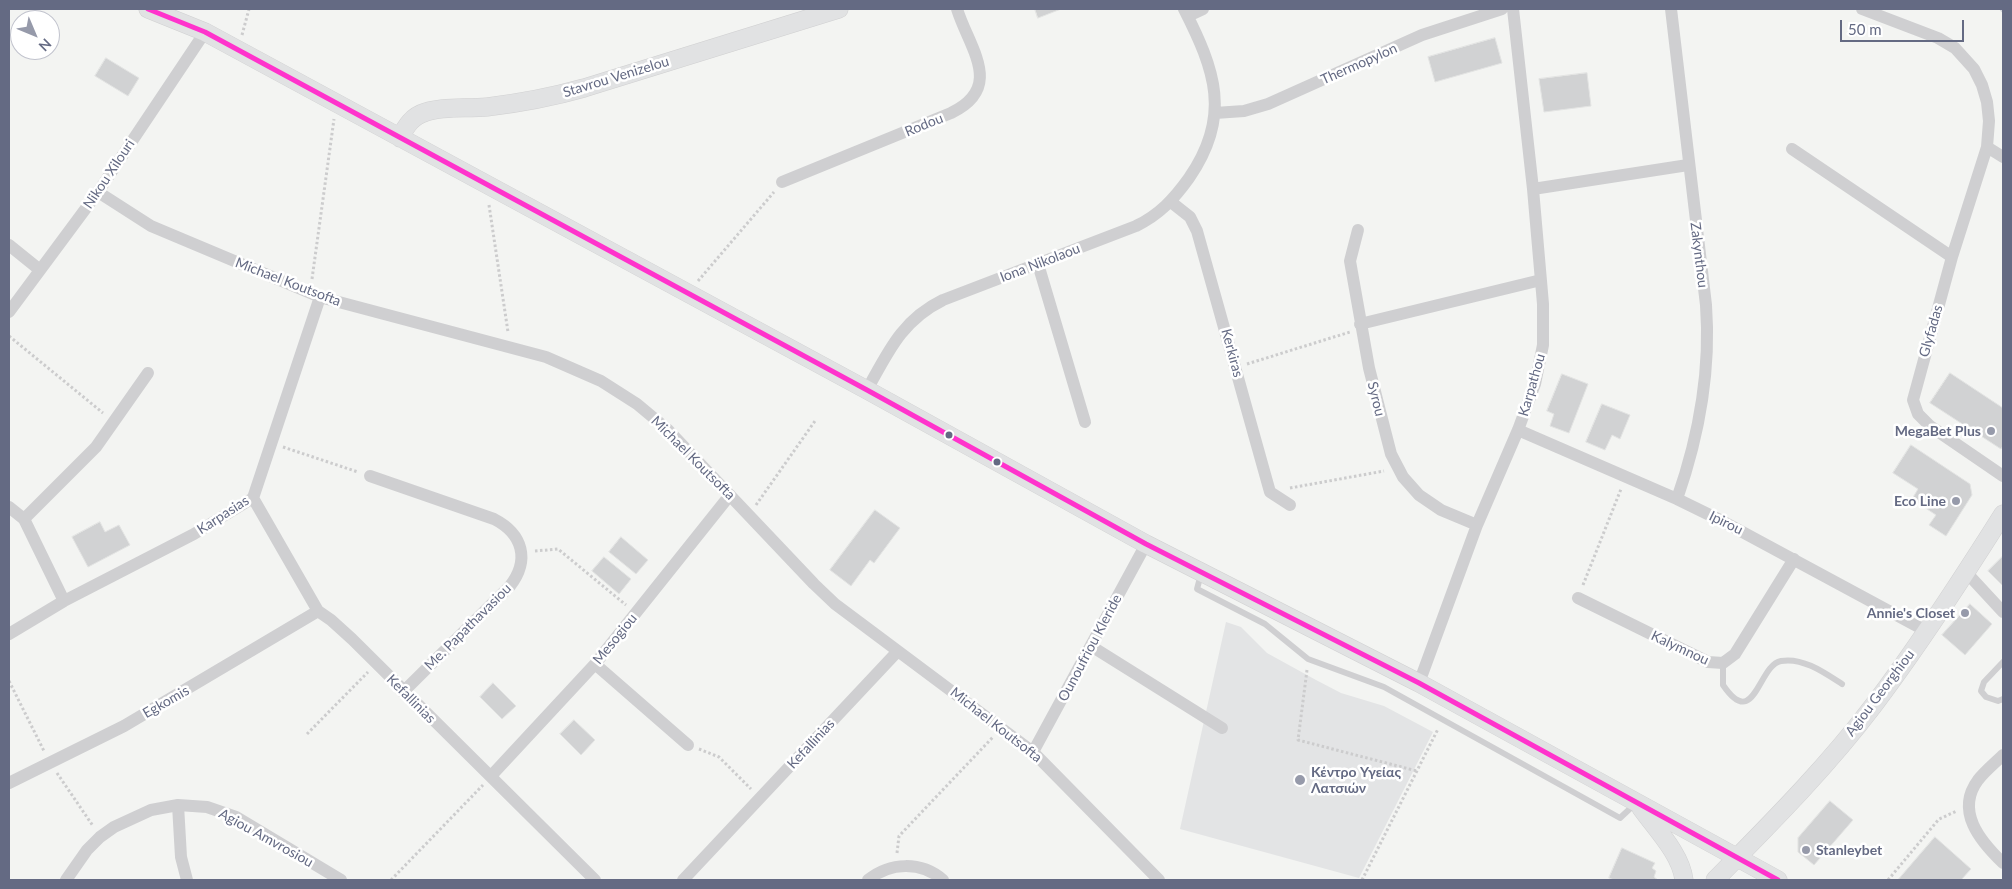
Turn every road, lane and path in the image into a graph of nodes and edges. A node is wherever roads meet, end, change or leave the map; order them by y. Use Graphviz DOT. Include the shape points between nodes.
graph roads {
  1 [pos="148,9"];
  2 [pos="249,9"];
  3 [pos="839,9"];
  4 [pos="957,9"];
  5 [pos="1203,9"];
  6 [pos="1502,9"];
  7 [pos="1513,9"];
  8 [pos="1670,9"];
  9 [pos="1862,9"];
  10 [pos="1186,13"];
  11 [pos="204,32"];
  12 [pos="239,51"];
  13 [pos="336,104"];
  14 [pos="1215,113"];
  15 [pos="400,138"];
  16 [pos="1987,147"];
  17 [pos="1792,149"];
  18 [pos="2003,157"];
  19 [pos="1688,165"];
  20 [pos="782,182"];
  21 [pos="486,184"];
  22 [pos="1534,189"];
  23 [pos="98,192"];
  24 [pos="1171,202"];
  25 [pos="1358,230"];
  26 [pos="9,245"];
  27 [pos="1952,257"];
  28 [pos="1038,264"];
  29 [pos="40,270"];
  30 [pos="1541,280"];
  31 [pos="688,293"];
  32 [pos="315,295"];
  33 [pos="9,312"];
  34 [pos="1360,327"];
  35 [pos="9,336"];
  36 [pos="510,347"];
  37 [pos="1236,368"];
  38 [pos="148,373"];
  39 [pos="868,390"];
  40 [pos="114,421"];
  41 [pos="815,421"];
  42 [pos="1085,422"];
  43 [pos="1518,430"];
  44 [pos="271,444"];
  45 [pos="1397,468"];
  46 [pos="370,476"];
  47 [pos="2003,476"];
  48 [pos="1626,477"];
  49 [pos="1270,492"];
  50 [pos="730,495"];
  51 [pos="253,498"];
  52 [pos="1677,499"];
  53 [pos="1290,505"];
  54 [pos="9,507"];
  55 [pos="2003,514"];
  56 [pos="749,515"];
  57 [pos="24,519"];
  58 [pos="1477,525"];
  59 [pos="1146,544"];
  60 [pos="521,552"];
  61 [pos="1794,559"];
  62 [pos="1202,572"];
  63 [pos="1966,572"];
  64 [pos="1578,598"];
  65 [pos="64,602"];
  66 [pos="318,611"];
  67 [pos="2003,612"];
  68 [pos="636,613"];
  69 [pos="1926,631"];
  70 [pos="9,634"];
  71 [pos="1091,646"];
  72 [pos="897,652"];
  73 [pos="1308,659"];
  74 [pos="2003,662"];
  75 [pos="1723,663"];
  76 [pos="376,664"];
  77 [pos="595,664"];
  78 [pos="1418,683"];
  79 [pos="1842,684"];
  80 [pos="404,692"];
  81 [pos="2003,699"];
  82 [pos="1442,720"];
  83 [pos="1002,728"];
  84 [pos="1222,728"];
  85 [pos="306,734"];
  86 [pos="688,745"];
  87 [pos="1033,752"];
  88 [pos="2003,756"];
  89 [pos="1417,771"];
  90 [pos="491,776"];
  91 [pos="9,783"];
  92 [pos="761,798"];
  93 [pos="1636,802"];
  94 [pos="178,806"];
  95 [pos="1969,806"];
  96 [pos="1737,858"];
  97 [pos="2003,863"];
  98 [pos="896,867"];
  99 [pos="66,880"];
  100 [pos="187,880"];
  101 [pos="341,880"];
  102 [pos="391,880"];
  103 [pos="595,880"];
  104 [pos="683,880"];
  105 [pos="868,880"];
  106 [pos="943,880"];
  107 [pos="1159,880"];
  108 [pos="1362,880"];
  109 [pos="1684,880"];
  110 [pos="1716,880"];
  111 [pos="1778,880"];
  112 [pos="1888,880"];
  1 -- 11 [label="main road"];
  2 -- 12 [label="path"];
  3 -- 15 [label="main road, Stavrou Venizelou" via="549,97 425,112 411,120"];
  4 -- 20 [label="street, Rodou" via="980,66 979,88 971,100 952,113"];
  5 -- 10 [label="street"];
  6 -- 14 [label="street, Thermopylon" via="1422,35 1268,104 1244,111"];
  7 -- 22 [label="street, Karpathou"];
  8 -- 19 [label="street, Zakynthou"];
  9 -- 16 [label="street, Glyfadas" via="1938,38 1968,61 1985,92"];
  10 -- 14 [label="street, Iona Nikolaou" via="1211,71"];
  11 -- 12 [label="main road"];
  11 -- 23 [label="street, Nikou Xilouri"];
  12 -- 13 [label="main road"];
  13 -- 15 [label="main road"];
  13 -- 32 [label="path"];
  14 -- 24 [label="street, Iona Nikolaou" via="1212,134 1204,153"];
  15 -- 21 [label="main road"];
  16 -- 18 [label="street"];
  16 -- 27 [label="street, Glyfadas"];
  17 -- 27 [label="street"];
  19 -- 22 [label="street"];
  19 -- 52 [label="street, Zakynthou" via="1706,305 1707,359 1696,437"];
  20 -- 31 [label="path"];
  21 -- 31 [label="main road"];
  21 -- 36 [label="path"];
  22 -- 30 [label="street, Karpathou"];
  23 -- 29 [label="street, Nikou Xilouri"];
  23 -- 32 [label="street, Michael Koutsofta" via="157,229"];
  24 -- 28 [label="street, Iona Nikolaou" via="1141,224"];
  24 -- 37 [label="street, Kerkiras" via="1190,217 1200,238"];
  25 -- 34 [label="street, Syrou" via="1350,261"];
  26 -- 29 [label="street"];
  27 -- 47 [label="street, Glyfadas" via="1914,392 1914,408 1930,426"];
  28 -- 39 [label="street, Iona Nikolaou" via="943,300 918,315 896,339"];
  28 -- 42 [label="street"];
  29 -- 33 [label="street, Nikou Xilouri"];
  30 -- 34 [label="street"];
  30 -- 43 [label="street, Karpathou" via="1543,345 1535,384"];
  31 -- 39 [label="main road"];
  32 -- 36 [label="street, Michael Koutsofta"];
  32 -- 44 [label="street, Karpasias"];
  34 -- 37 [label="path"];
  34 -- 45 [label="street, Syrou" via="1387,442"];
  35 -- 40 [label="path"];
  36 -- 50 [label="street, Michael Koutsofta" via="567,365 620,392 667,429"];
  37 -- 49 [label="street, Kerkiras"];
  38 -- 40 [label="street"];
  39 -- 59 [label="main road"];
  40 -- 57 [label="street" via="96,447"];
  41 -- 56 [label="path"];
  43 -- 48 [label="street, Ipirou"];
  43 -- 58 [label="street, Karpathou"];
  44 -- 46 [label="path"];
  44 -- 51 [label="street, Karpasias"];
  45 -- 49 [label="path"];
  45 -- 58 [label="street, Syrou" via="1410,486 1430,504"];
  46 -- 60 [label="street" via="494,519 515,535"];
  48 -- 52 [label="street, Ipirou"];
  48 -- 64 [label="path"];
  49 -- 53 [label="street"];
  50 -- 56 [label="street, Michael Koutsofta"];
  50 -- 68 [label="street, Mesogiou"];
  51 -- 65 [label="street, Karpasias" via="194,534"];
  51 -- 66 [label="street, Kefallinias"];
  52 -- 61 [label="street, Ipirou"];
  54 -- 57 [label="street"];
  55 -- 63 [label="main road, Agiou Georghiou"];
  56 -- 72 [label="street, Michael Koutsofta" via="842,610"];
  57 -- 65 [label="street"];
  58 -- 78 [label="street, Karpathou"];
  59 -- 62 [label="main road"];
  59 -- 71 [label="street, Ounoufriou Kleride"];
  60 -- 68 [label="path" via="558,549"];
  60 -- 80 [label="street, Me. Papathavasiou" via="520,569 510,586"];
  61 -- 69 [label="street, Ipirou"];
  61 -- 75 [label="street, Kalymnou" via="1734,654"];
  62 -- 73 [label="lane" via="1197,589 1265,624"];
  62 -- 78 [label="main road"];
  63 -- 67 [label="street"];
  63 -- 69 [label="main road, Agiou Georghiou"];
  64 -- 75 [label="street, Kalymnou" via="1708,662"];
  65 -- 70 [label="street, Karpasias"];
  66 -- 76 [label="street, Kefallinias"];
  66 -- 91 [label="street, Egkomis" via="124,726"];
  68 -- 77 [label="street, Mesogiou"];
  69 -- 96 [label="main road, Agiou Georghiou" via="1854,731"];
  71 -- 84 [label="street"];
  71 -- 87 [label="street, Ounoufriou Kleride"];
  72 -- 83 [label="street, Michael Koutsofta"];
  72 -- 92 [label="street, Kefallinias"];
  73 -- 82 [label="lane" via="1384,687"];
  73 -- 89 [label="path" via="1298,740"];
  74 -- 81 [label="lane" via="1984,682 1981,691 1986,697 1998,701"];
  75 -- 79 [label="lane" via="1723,685 1734,699 1743,701 1749,699 1773,665 1780,661 1817,668"];
  76 -- 80 [label="street, Kefallinias"];
  76 -- 85 [label="path"];
  77 -- 86 [label="street"];
  77 -- 90 [label="street, Mesogiou"];
  78 -- 93 [label="main road"];
  80 -- 90 [label="street, Kefallinias"];
  82 -- 89 [label="path"];
  82 -- 93 [label="lane" via="1620,818"];
  83 -- 87 [label="street, Michael Koutsofta"];
  83 -- 98 [label="path" via="899,836"];
  86 -- 92 [label="path" via="719,757"];
  87 -- 107 [label="street, Michael Koutsofta"];
  88 -- 95 [label="street" via="1979,779 1972,790"];
  89 -- 108 [label="path"];
  90 -- 102 [label="path"];
  90 -- 103 [label="street, Kefallinias"];
  92 -- 104 [label="street, Kefallinias"];
  93 -- 96 [label="main road"];
  93 -- 109 [label="main road" via="1673,851"];
  94 -- 99 [label="street, Agiou Amvrosiou" via="151,810 114,827 87,850"];
  94 -- 100 [label="street" via="181,857"];
  94 -- 101 [label="street, Agiou Amvrosiou" via="208,807 236,818"];
  95 -- 97 [label="street" via="1976,831"];
  95 -- 112 [label="path" via="1939,819"];
  96 -- 110 [label="main road, Agiou Georghiou"];
  96 -- 111 [label="main road"];
  98 -- 105 [label="street"];
  98 -- 106 [label="street" via="923,869"];
}
